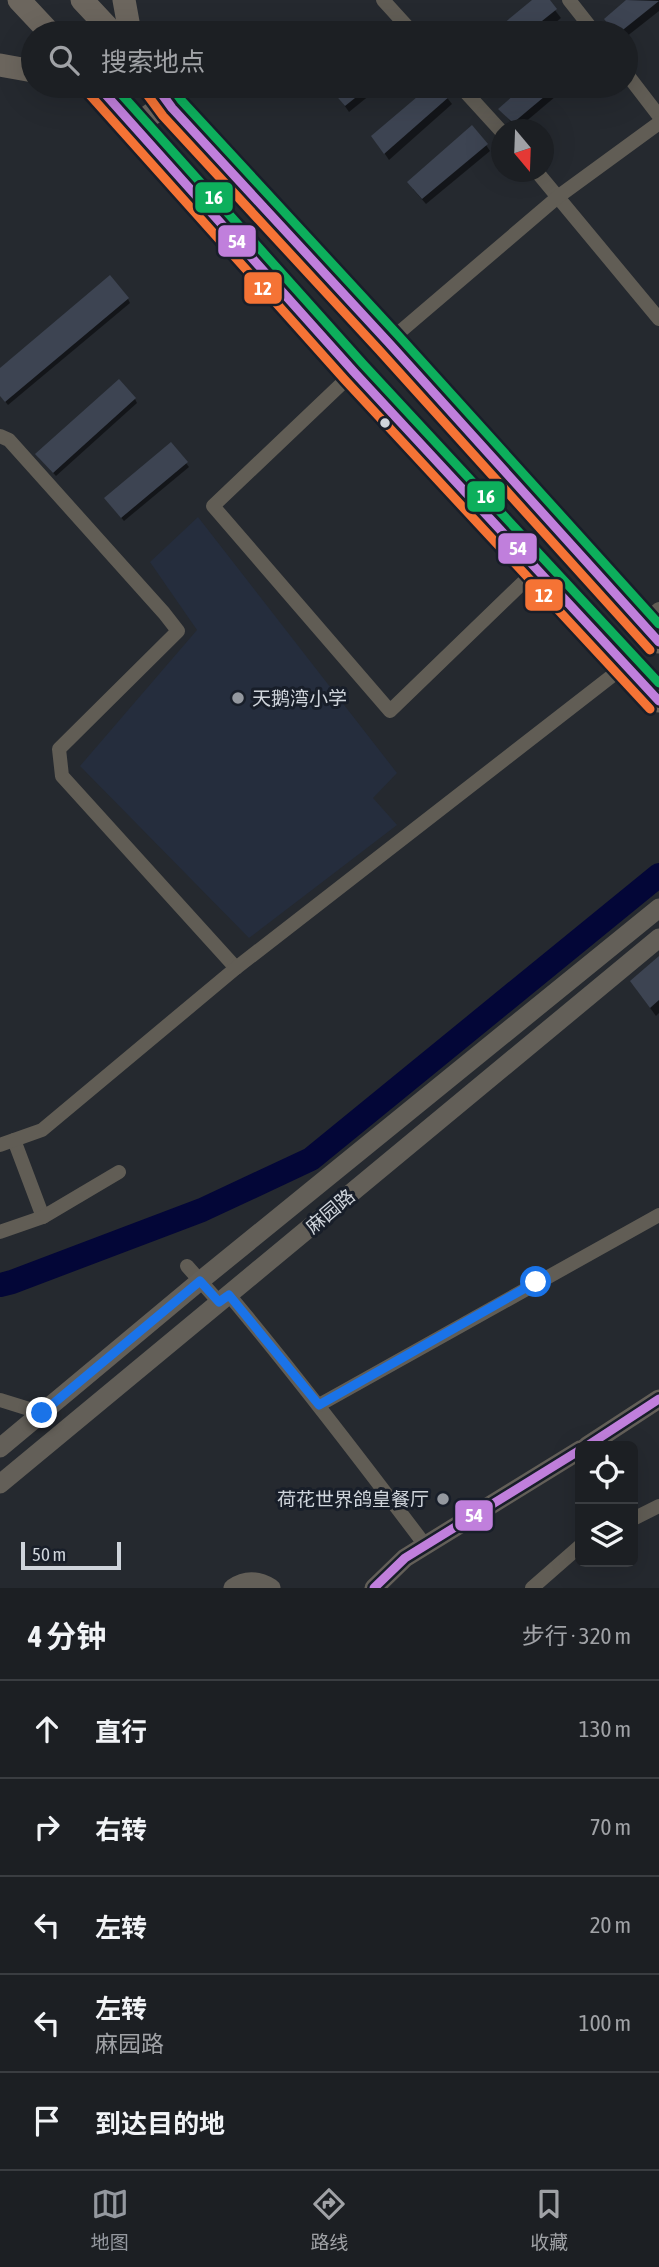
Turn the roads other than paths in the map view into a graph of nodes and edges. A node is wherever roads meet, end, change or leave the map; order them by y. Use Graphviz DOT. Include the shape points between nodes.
graph roads {
  1 [pos="19,0"];
  2 [pos="82,0"];
  3 [pos="124,0"];
  4 [pos="383,0"];
  5 [pos="569,0"];
  6 [pos="39,21"];
  7 [pos="102,21"];
  8 [pos="128,21"];
  9 [pos="402,21"];
  10 [pos="586,21"];
  11 [pos="0,65"];
  12 [pos="21,69"];
  13 [pos="638,89"];
  14 [pos="108,98"];
  15 [pos="165,98"];
  16 [pos="471,98"];
  17 [pos="172,108"];
  18 [pos="659,116"];
  19 [pos="491,120"];
  20 [pos="659,123"];
  21 [pos="142,134"];
  22 [pos="546,182"];
  23 [pos="559,196"];
  24 [pos="659,319"];
  25 [pos="388,342"];
  26 [pos="354,372"];
  27 [pos="0,436"];
  28 [pos="537,569"];
  29 [pos="650,616"];
  30 [pos="659,642"];
  31 [pos="626,665"];
  32 [pos="659,701"];
  33 [pos="659,908"];
  34 [pos="659,938"];
  35 [pos="236,968"];
  36 [pos="7,1142"];
  37 [pos="119,1172"];
  38 [pos="659,1214"];
  39 [pos="43,1217"];
  40 [pos="0,1232"];
  41 [pos="194,1273"];
  42 [pos="224,1299"];
  43 [pos="659,1399"];
  44 [pos="0,1400"];
  45 [pos="319,1405"];
  46 [pos="42,1413"];
  47 [pos="595,1441"];
  48 [pos="0,1448"];
  49 [pos="575,1453"];
  50 [pos="0,1484"];
  51 [pos="659,1506"];
  52 [pos="638,1516"];
  53 [pos="425,1545"];
  54 [pos="575,1550"];
  55 [pos="233,1588"];
  56 [pos="271,1588"];
  57 [pos="374,1588"];
  58 [pos="532,1588"];
  1 -- 6 [label="main road"];
  2 -- 7 [label="main road"];
  3 -- 8 [label="main road"];
  4 -- 9 [label="street"];
  5 -- 10 [label="street"];
  11 -- 12 [label="main road"];
  13 -- 18 [label="street"];
  14 -- 21 [label="main road"];
  15 -- 17 [label="main road"];
  16 -- 19 [label="street"];
  17 -- 21 [label="main road" via="147,116"];
  17 -- 25 [label="main road"];
  20 -- 23 [label="street"];
  21 -- 26 [label="main road"];
  22 -- 23 [label="street"];
  23 -- 24 [label="street"];
  23 -- 25 [label="street"];
  25 -- 29 [label="main road"];
  26 -- 28 [label="main road"];
  26 -- 28 [label="street" via="213,506 390,711"];
  27 -- 35 [label="street" via="9,440 178,631 59,749 62,776"];
  28 -- 31 [label="main road"];
  29 -- 30 [label="main road"];
  31 -- 32 [label="main road"];
  31 -- 35 [label="street"];
  33 -- 41 [label="street, 麻园路"];
  34 -- 42 [label="street, 麻园路"];
  35 -- 36 [label="street" via="42,1130"];
  36 -- 39 [label="street"];
  37 -- 39 [label="street"];
  38 -- 45 [label="street"];
  39 -- 40 [label="street"];
  41 -- 42 [label="street"];
  41 -- 46 [label="street, 麻园路"];
  42 -- 45 [label="street"];
  42 -- 50 [label="street, 麻园路"];
  43 -- 47 [label="street"];
  44 -- 46 [label="street"];
  45 -- 53 [label="street"];
  46 -- 48 [label="street, 麻园路"];
  49 -- 53 [label="street"];
  51 -- 52 [label="street"];
  53 -- 57 [label="street"];
  54 -- 58 [label="street"];
  55 -- 56 [label="street" via="253,1581"];
}
